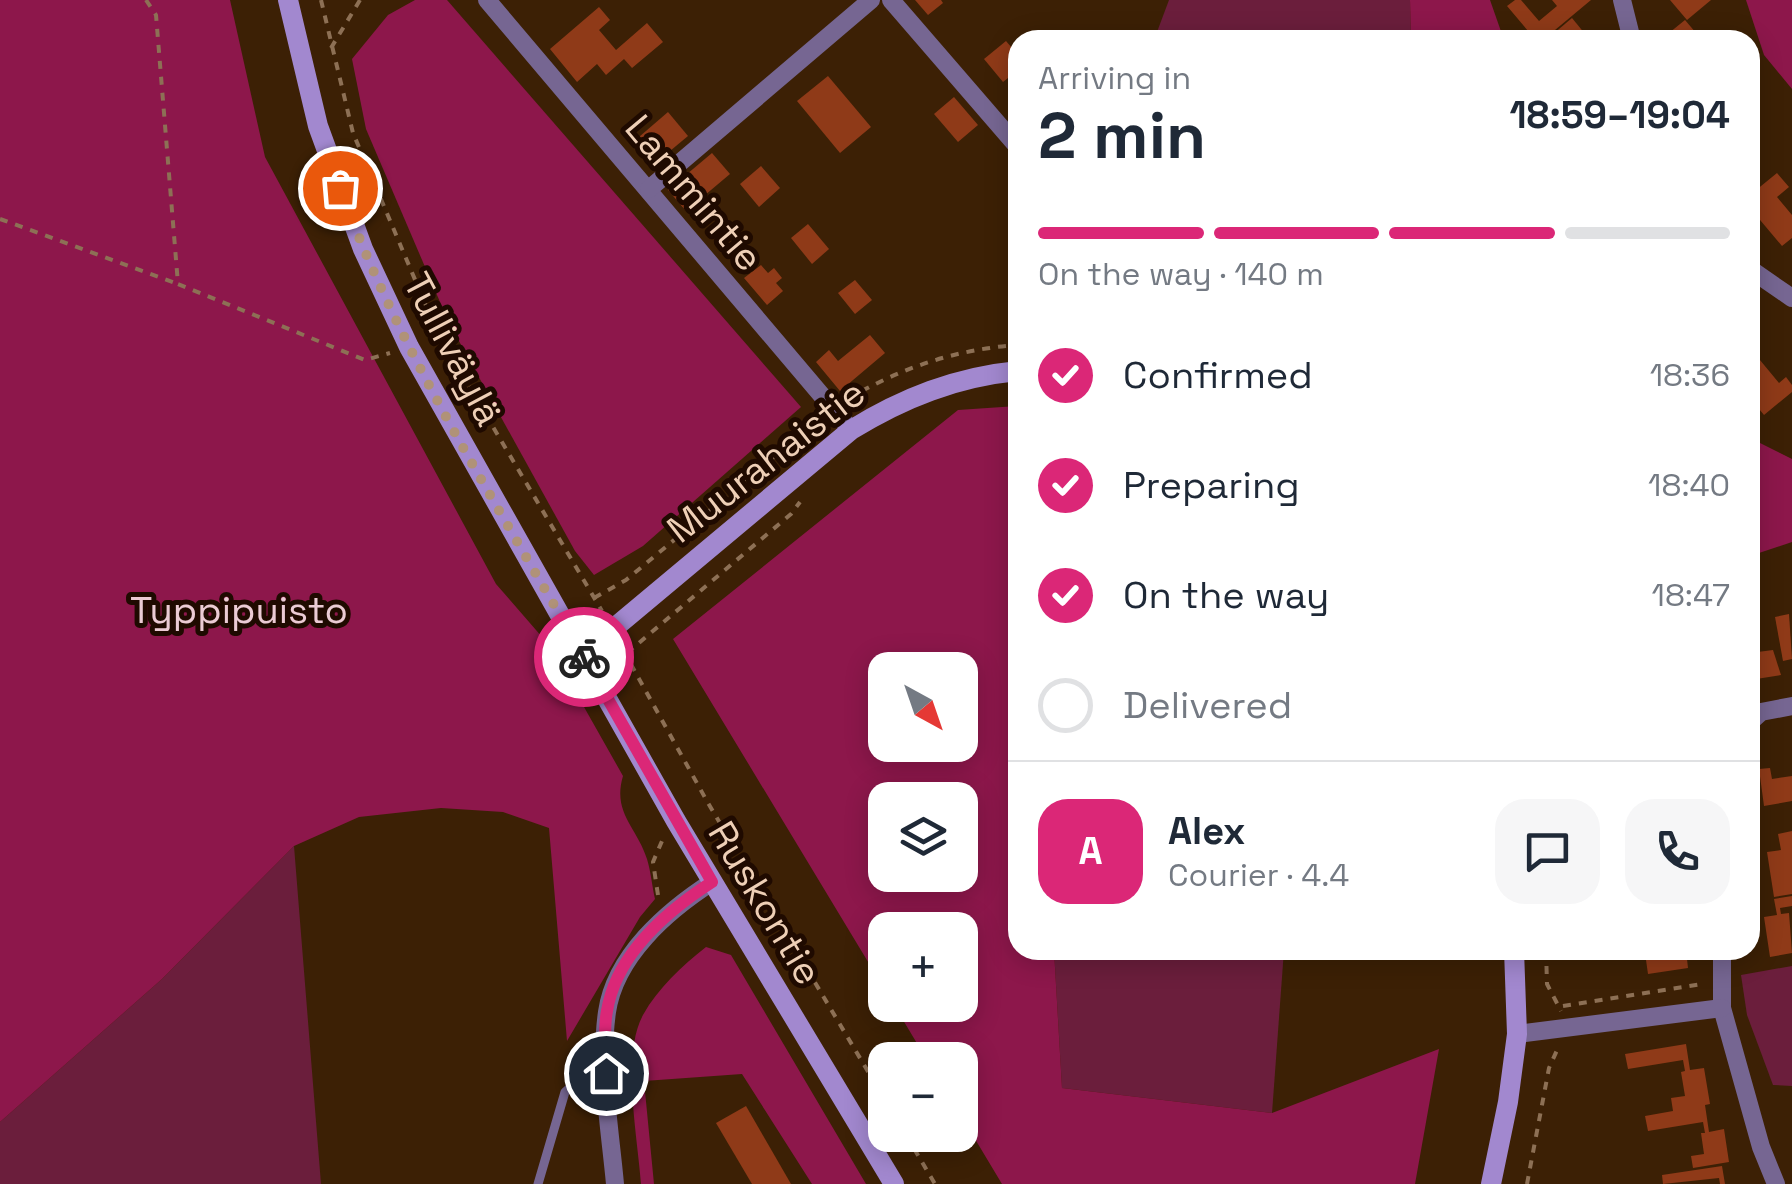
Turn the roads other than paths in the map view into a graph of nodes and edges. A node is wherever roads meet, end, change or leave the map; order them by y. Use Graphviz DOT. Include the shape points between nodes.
graph roads {
  1 [pos="288,0"];
  2 [pos="487,0"];
  3 [pos="870,0"];
  4 [pos="891,0"];
  5 [pos="1622,0"];
  6 [pos="1630,30"];
  7 [pos="1008,135"];
  8 [pos="649,189"];
  9 [pos="1760,276"];
  10 [pos="1792,298"];
  11 [pos="1008,372"];
  12 [pos="851,430"];
  13 [pos="583,654"];
  14 [pos="1792,706"];
  15 [pos="1760,713"];
  16 [pos="712,882"];
  17 [pos="1514,960"];
  18 [pos="1722,960"];
  19 [pos="1722,1008"];
  20 [pos="1517,1034"];
  21 [pos="606,1073"];
  22 [pos="538,1184"];
  23 [pos="615,1184"];
  24 [pos="894,1184"];
  25 [pos="1491,1184"];
  26 [pos="1776,1184"];
  1 -- 13 [label="main road, Tulliväylä" via="318,126 362,249 409,347"];
  2 -- 8 [label="street, Lammintie"];
  3 -- 8 [label="street"];
  4 -- 7 [label="street"];
  5 -- 6 [label="street"];
  8 -- 12 [label="street, Lammintie"];
  9 -- 10 [label="street"];
  11 -- 12 [label="main road, Muurahaistie" via="934,388"];
  12 -- 13 [label="main road, Muurahaistie"];
  13 -- 16 [label="main road, Ruskontie"];
  14 -- 15 [label="street"];
  16 -- 21 [label="street" via="640,944 621,970 607,1011"];
  16 -- 24 [label="main road, Ruskontie"];
  17 -- 20 [label="main road"];
  18 -- 19 [label="street"];
  19 -- 20 [label="street"];
  19 -- 26 [label="street"];
  20 -- 25 [label="main road"];
  21 -- 22 [label="lane" via="565,1092"];
  21 -- 23 [label="street"];
}
